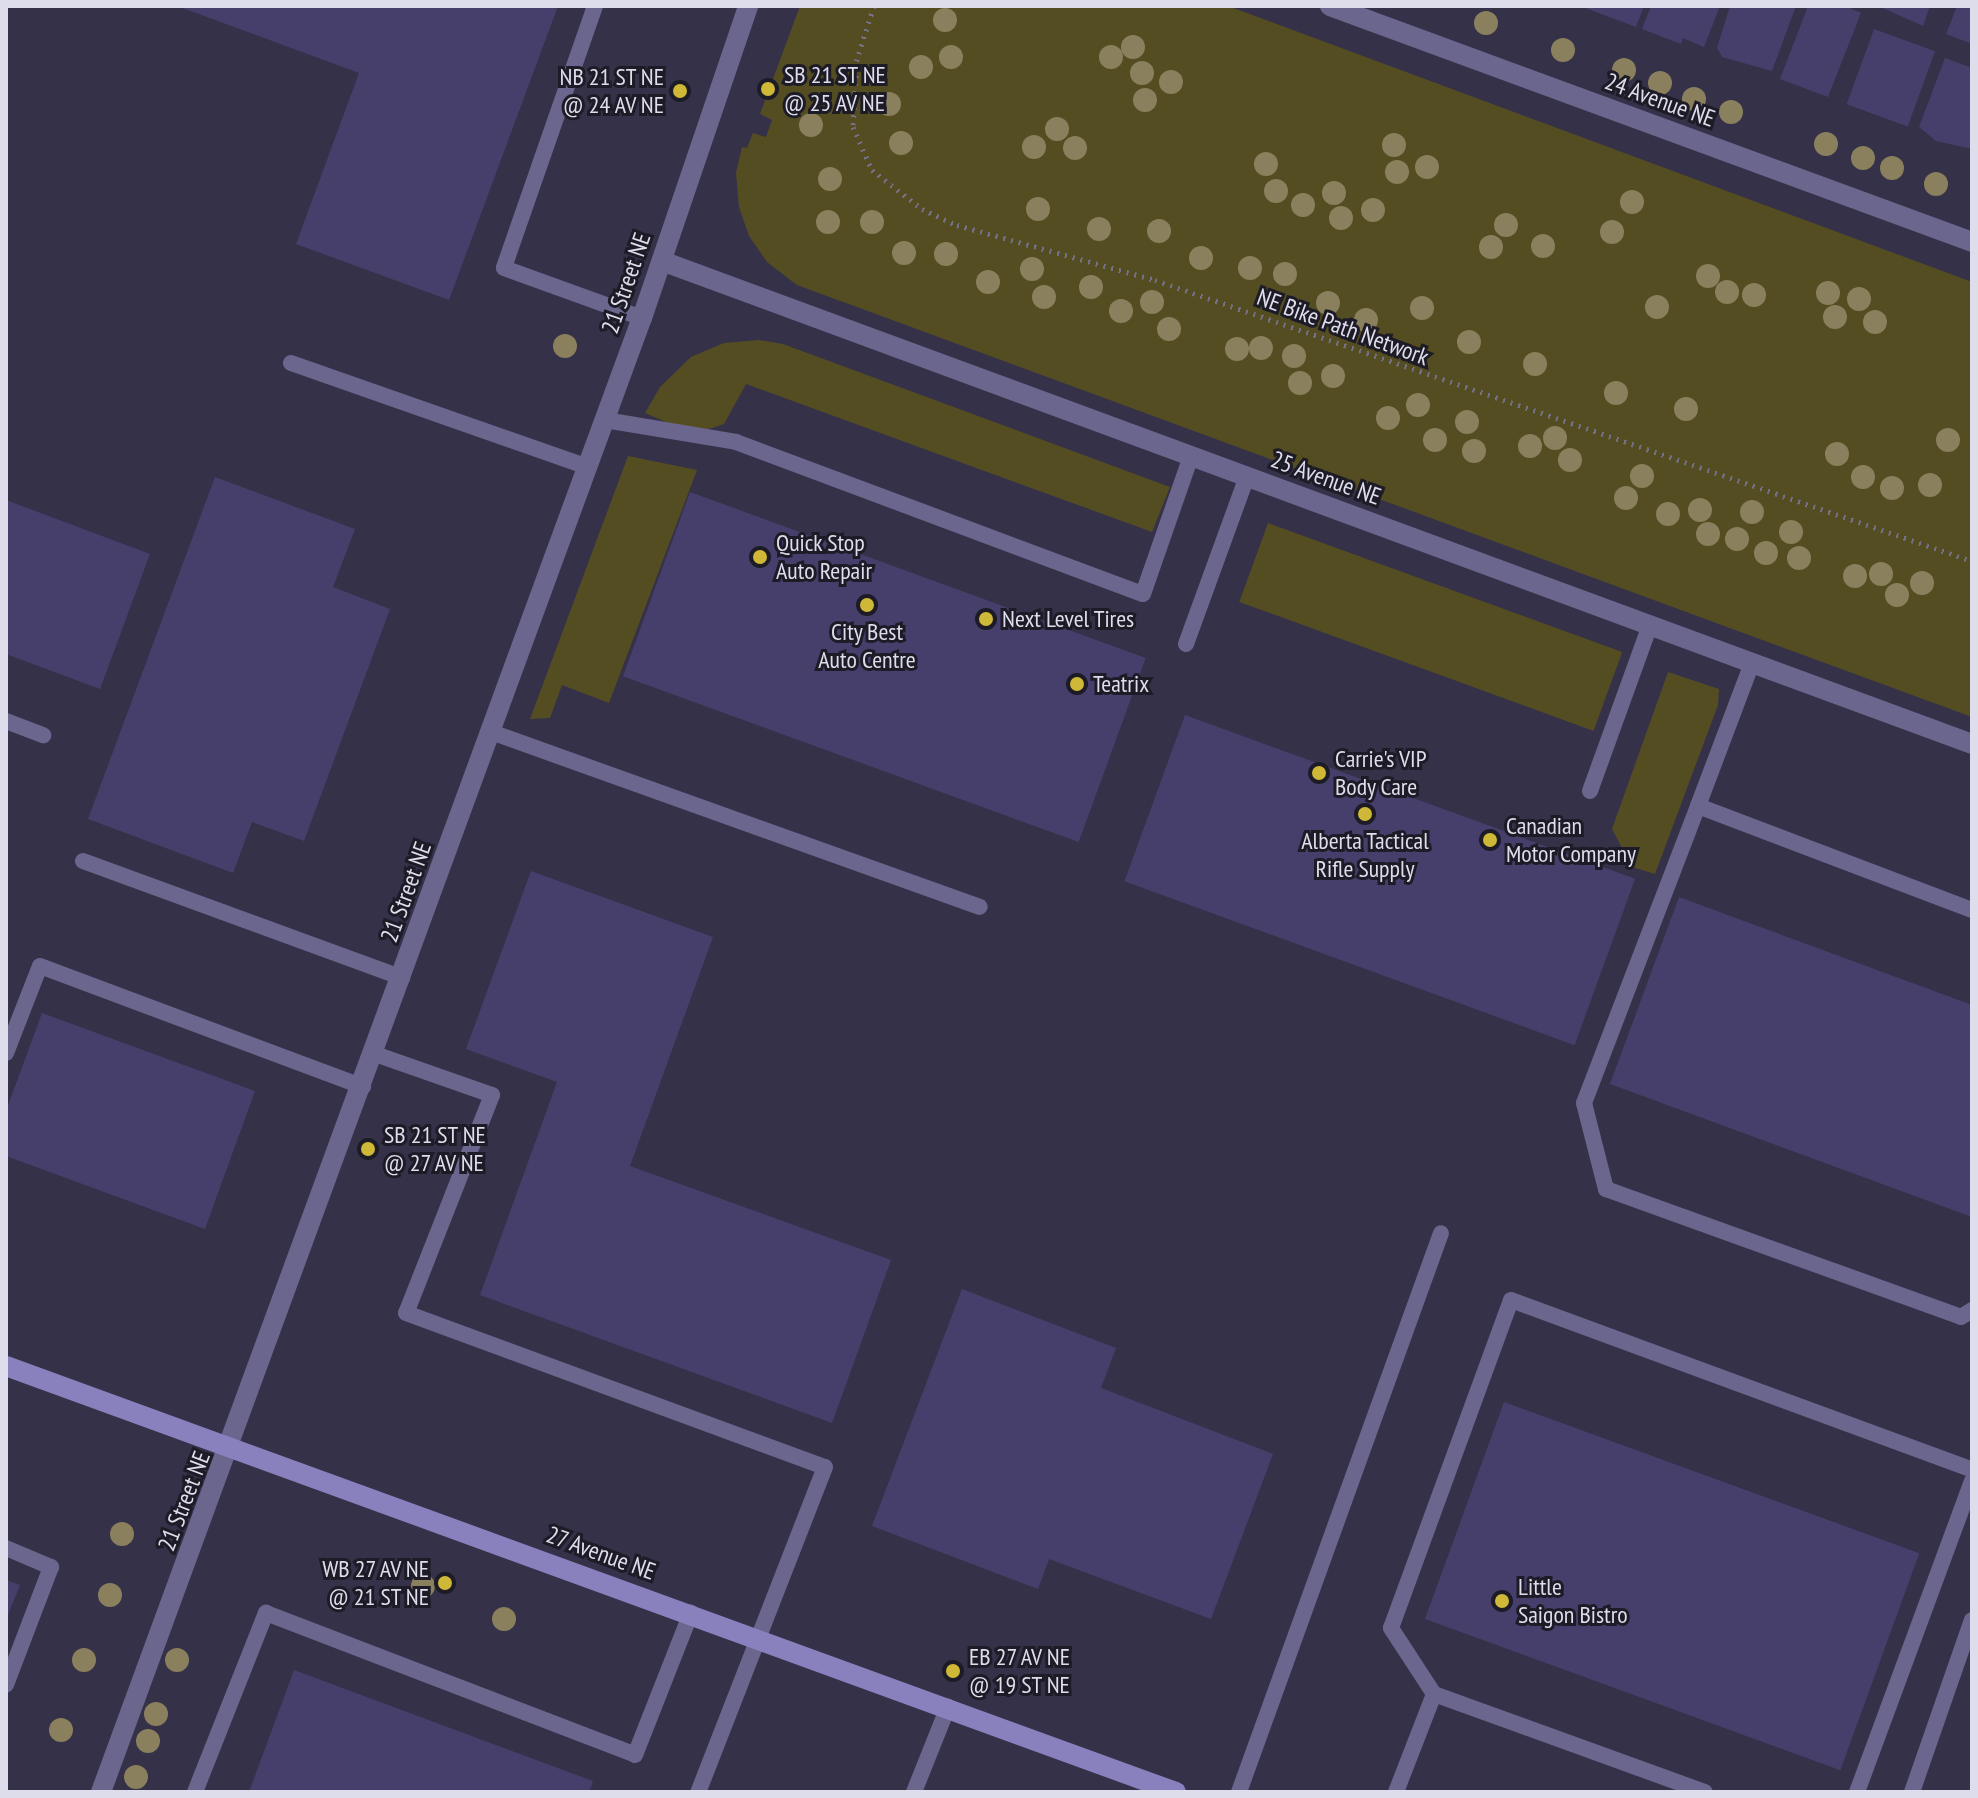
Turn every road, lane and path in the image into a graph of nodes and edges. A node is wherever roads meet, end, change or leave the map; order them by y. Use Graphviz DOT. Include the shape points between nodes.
graph roads {
  1 [pos="595,6"];
  2 [pos="748,6"];
  3 [pos="874,6"];
  4 [pos="1330,6"];
  5 [pos="1972,242"];
  6 [pos="662,261"];
  7 [pos="642,318"];
  8 [pos="291,363"];
  9 [pos="605,420"];
  10 [pos="1191,456"];
  11 [pos="588,467"];
  12 [pos="1247,476"];
  13 [pos="1972,561"];
  14 [pos="1650,625"];
  15 [pos="1186,644"];
  16 [pos="1752,663"];
  17 [pos="6,721"];
  18 [pos="491,732"];
  19 [pos="43,735"];
  20 [pos="1972,744"];
  21 [pos="1590,791"];
  22 [pos="1698,806"];
  23 [pos="83,861"];
  24 [pos="980,907"];
  25 [pos="1972,910"];
  26 [pos="402,978"];
  27 [pos="6,1053"];
  28 [pos="375,1054"];
  29 [pos="363,1087"];
  30 [pos="1441,1233"];
  31 [pos="1972,1310"];
  32 [pos="6,1366"];
  33 [pos="231,1450"];
  34 [pos="1972,1470"];
  35 [pos="1972,1481"];
  36 [pos="6,1548"];
  37 [pos="691,1613"];
  38 [pos="1972,1620"];
  39 [pos="755,1636"];
  40 [pos="6,1685"];
  41 [pos="1434,1694"];
  42 [pos="948,1707"];
  43 [pos="101,1792"];
  44 [pos="195,1792"];
  45 [pos="698,1792"];
  46 [pos="914,1792"];
  47 [pos="1176,1792"];
  48 [pos="1239,1792"];
  49 [pos="1396,1792"];
  50 [pos="1705,1792"];
  51 [pos="1857,1792"];
  52 [pos="1912,1792"];
  1 -- 7 [label="lane" via="504,268"];
  2 -- 6 [label="street, 21 Street NE"];
  3 -- 13 [label="path, NE Bike Path Network" via="857,59 853,127 872,170 922,209 957,225 1169,284"];
  4 -- 5 [label="street, 24 Avenue NE"];
  6 -- 7 [label="street, 21 Street NE"];
  6 -- 10 [label="street, 25 Avenue NE"];
  7 -- 9 [label="street, 21 Street NE"];
  8 -- 11 [label="lane"];
  9 -- 10 [label="lane" via="736,442 1143,594"];
  9 -- 11 [label="street, 21 Street NE"];
  10 -- 12 [label="street, 25 Avenue NE"];
  11 -- 18 [label="street, 21 Street NE"];
  12 -- 14 [label="street, 25 Avenue NE"];
  12 -- 15 [label="lane"];
  14 -- 16 [label="street, 25 Avenue NE"];
  14 -- 21 [label="lane"];
  16 -- 20 [label="street, 25 Avenue NE"];
  16 -- 22 [label="lane"];
  17 -- 19 [label="lane"];
  18 -- 24 [label="lane"];
  18 -- 26 [label="street, 21 Street NE"];
  22 -- 25 [label="lane"];
  22 -- 31 [label="lane" via="1584,1103 1606,1189 1961,1317"];
  23 -- 26 [label="lane"];
  26 -- 28 [label="street, 21 Street NE"];
  27 -- 29 [label="lane" via="40,966"];
  28 -- 29 [label="street, 21 Street NE"];
  28 -- 39 [label="lane" via="492,1095 406,1313 825,1467"];
  29 -- 33 [label="street, 21 Street NE"];
  30 -- 48 [label="lane"];
  32 -- 33 [label="street, 27 Avenue NE"];
  33 -- 37 [label="street, 27 Avenue NE"];
  33 -- 43 [label="street, 21 Street NE"];
  34 -- 41 [label="lane" via="1511,1300 1391,1628"];
  35 -- 51 [label="lane"];
  36 -- 40 [label="lane" via="51,1567"];
  37 -- 39 [label="street, 27 Avenue NE"];
  37 -- 44 [label="lane" via="635,1755 266,1613"];
  38 -- 52 [label="lane"];
  39 -- 42 [label="street, 27 Avenue NE"];
  39 -- 45 [label="lane"];
  41 -- 49 [label="lane"];
  41 -- 50 [label="lane"];
  42 -- 46 [label="lane"];
  42 -- 47 [label="street, 27 Avenue NE"];
}
